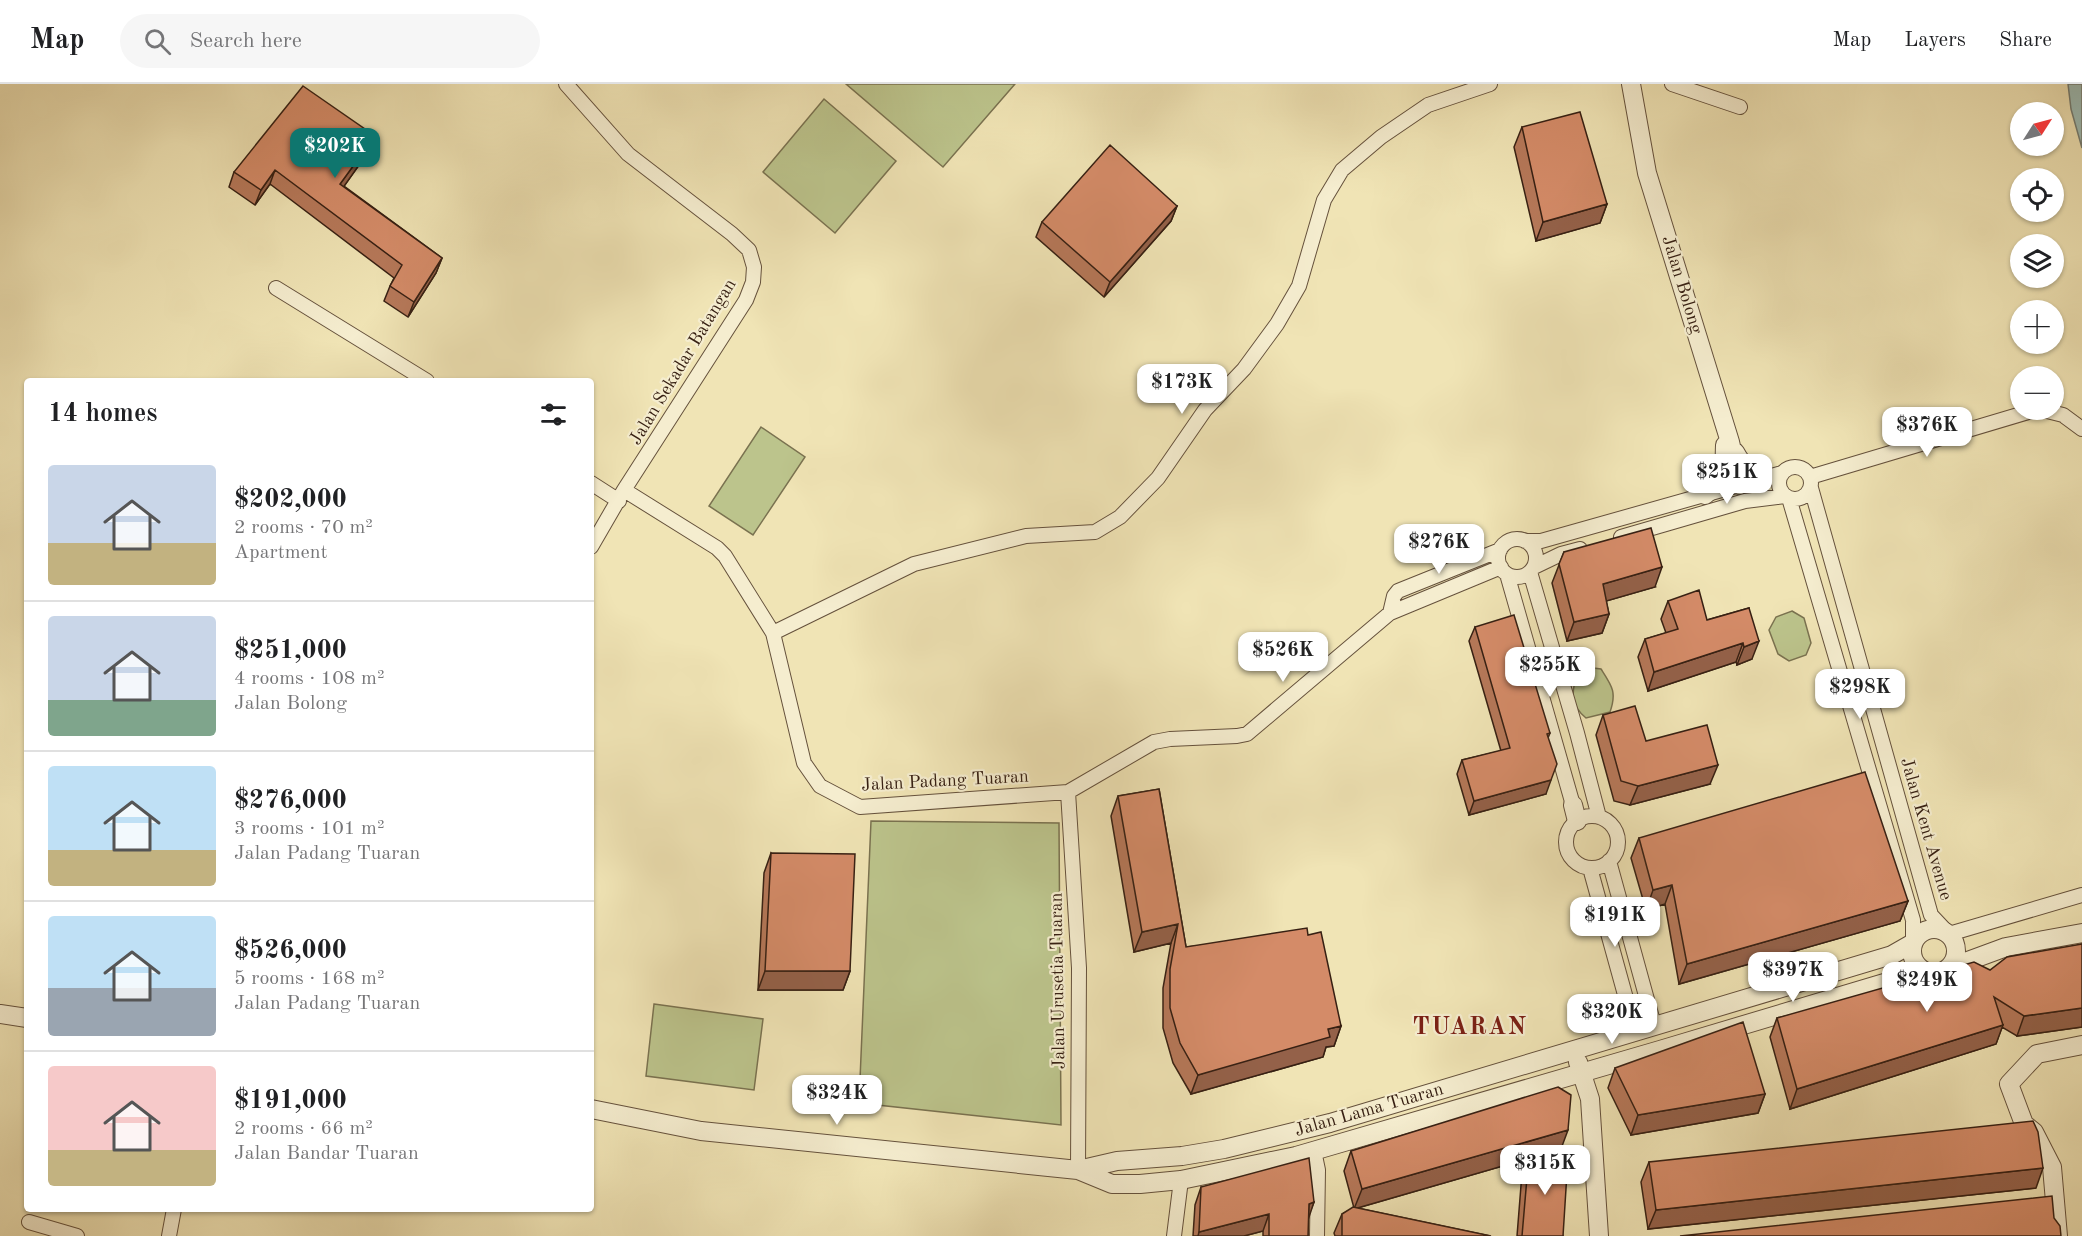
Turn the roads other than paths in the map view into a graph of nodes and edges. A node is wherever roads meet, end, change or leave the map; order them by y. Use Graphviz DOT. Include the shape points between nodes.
graph roads {
  1 [pos="566,84"];
  2 [pos="1490,84"];
  3 [pos="1631,84"];
  4 [pos="1672,84"];
  5 [pos="1740,107"];
  6 [pos="276,288"];
  7 [pos="422,378"];
  8 [pos="2064,416"];
  9 [pos="2010,418"];
  10 [pos="2082,429"];
  11 [pos="1728,435"];
  12 [pos="1774,475"];
  13 [pos="1810,482"];
  14 [pos="594,484"];
  15 [pos="1743,493"];
  16 [pos="1705,495"];
  17 [pos="622,496"];
  18 [pos="1787,497"];
  19 [pos="1525,541"];
  20 [pos="594,542"];
  21 [pos="1500,550"];
  22 [pos="1532,569"];
  23 [pos="1504,571"];
  24 [pos="1390,613"];
  25 [pos="773,633"];
  26 [pos="1068,792"];
  27 [pos="1575,813"];
  28 [pos="1599,817"];
  29 [pos="1609,861"];
  30 [pos="1590,868"];
  31 [pos="2082,895"];
  32 [pos="2082,933"];
  33 [pos="1950,936"];
  34 [pos="1913,944"];
  35 [pos="2006,947"];
  36 [pos="1942,971"];
  37 [pos="0,1014"];
  38 [pos="24,1018"];
  39 [pos="1654,1025"];
  40 [pos="1635,1031"];
  41 [pos="2082,1045"];
  42 [pos="1575,1049"];
  43 [pos="1657,1051"];
  44 [pos="1581,1073"];
  45 [pos="1590,1099"];
  46 [pos="594,1110"];
  47 [pos="1314,1151"];
  48 [pos="1078,1170"];
  49 [pos="1181,1180"];
  50 [pos="173,1212"];
  51 [pos="29,1222"];
  52 [pos="77,1236"];
  53 [pos="169,1236"];
  54 [pos="1174,1236"];
  55 [pos="1317,1236"];
  56 [pos="1599,1236"];
  57 [pos="2058,1236"];
  1 -- 17 [label="street, Jalan Sekadar Batangan" via="627,154 749,250 754,267 746,300"];
  2 -- 25 [label="street" via="1428,105 1342,170 1323,200 1299,285 1277,324 1244,369 1205,410 1158,478 1120,517 1095,532 1026,536 914,564"];
  3 -- 11 [label="street, Jalan Bolong" via="1647,173"];
  4 -- 5 [label="street"];
  6 -- 7 [label="street"];
  8 -- 10 [label="street"];
  9 -- 13 [label="street"];
  11 -- 12 [label="street" via="1741,462 1753,473"];
  11 -- 15 [label="street, Jalan Bolong"];
  11 -- 16 [label="street" via="1720,482"];
  12 -- 13 [label="street" via="1798,467 1807,472"];
  12 -- 15 [label="street"];
  12 -- 18 [label="street"];
  13 -- 18 [label="street" via="1809,492 1800,499"];
  13 -- 33 [label="street, Jalan Kent Avenue" via="1932,915"];
  14 -- 17 [label="street, Jalan Padang Tuaran"];
  15 -- 16 [label="street"];
  15 -- 18 [label="street"];
  15 -- 22 [label="street" via="1561,554"];
  16 -- 19 [label="street" via="1541,541"];
  17 -- 20 [label="street, Jalan Sekadar Batangan"];
  17 -- 25 [label="street, Jalan Padang Tuaran" via="725,556"];
  18 -- 34 [label="street, Jalan Kent Avenue" via="1913,920"];
  19 -- 21 [label="street" via="1508,541"];
  19 -- 22 [label="street" via="1534,549 1536,561"];
  21 -- 23 [label="street" via="1498,561"];
  21 -- 24 [label="street, Jalan Padang Tuaran" via="1398,591"];
  22 -- 23 [label="street" via="1519,577"];
  22 -- 28 [label="street"];
  23 -- 24 [label="street, Jalan Padang Tuaran"];
  23 -- 27 [label="street"];
  24 -- 26 [label="street, Jalan Padang Tuaran" via="1247,734 1154,742"];
  25 -- 26 [label="street, Jalan Padang Tuaran" via="804,763 820,786 860,807"];
  26 -- 48 [label="street, Jalan Urusetia Tuaran" via="1079,968"];
  27 -- 28 [label="street"];
  27 -- 30 [label="street" via="1567,835 1568,852 1579,865"];
  28 -- 29 [label="street" via="1617,835 1616,851"];
  29 -- 30 [label="street"];
  29 -- 39 [label="street"];
  30 -- 40 [label="street"];
  31 -- 33 [label="street"];
  32 -- 35 [label="street"];
  33 -- 34 [label="street" via="1930,929"];
  33 -- 35 [label="street" via="1974,946"];
  33 -- 36 [label="street" via="1956,956"];
  34 -- 36 [label="street" via="1917,966 1925,972"];
  34 -- 39 [label="street, Jalan Lama Tuaran" via="1892,955"];
  35 -- 36 [label="street"];
  36 -- 43 [label="street" via="1904,977"];
  37 -- 38 [label="street"];
  39 -- 40 [label="street, Jalan Lama Tuaran"];
  39 -- 43 [label="street"];
  40 -- 42 [label="street, Jalan Lama Tuaran"];
  41 -- 57 [label="street" via="2037,1054 2009,1084 2024,1124 2034,1132 2052,1167"];
  42 -- 44 [label="street"];
  42 -- 48 [label="street, Jalan Lama Tuaran" via="1300,1131 1224,1149 1117,1161"];
  43 -- 44 [label="street, Jalan Lama Tuaran"];
  43 -- 45 [label="street" via="1605,1075"];
  44 -- 45 [label="street"];
  44 -- 47 [label="street, Jalan Lama Tuaran"];
  45 -- 56 [label="street"];
  46 -- 48 [label="street, Jalan Lama Tuaran" via="701,1131"];
  47 -- 49 [label="street, Jalan Lama Tuaran"];
  47 -- 55 [label="street" via="1318,1170"];
  48 -- 49 [label="street, Jalan Lama Tuaran" via="1112,1184"];
  49 -- 54 [label="street"];
  50 -- 53 [label="street"];
  51 -- 52 [label="street"];
}
